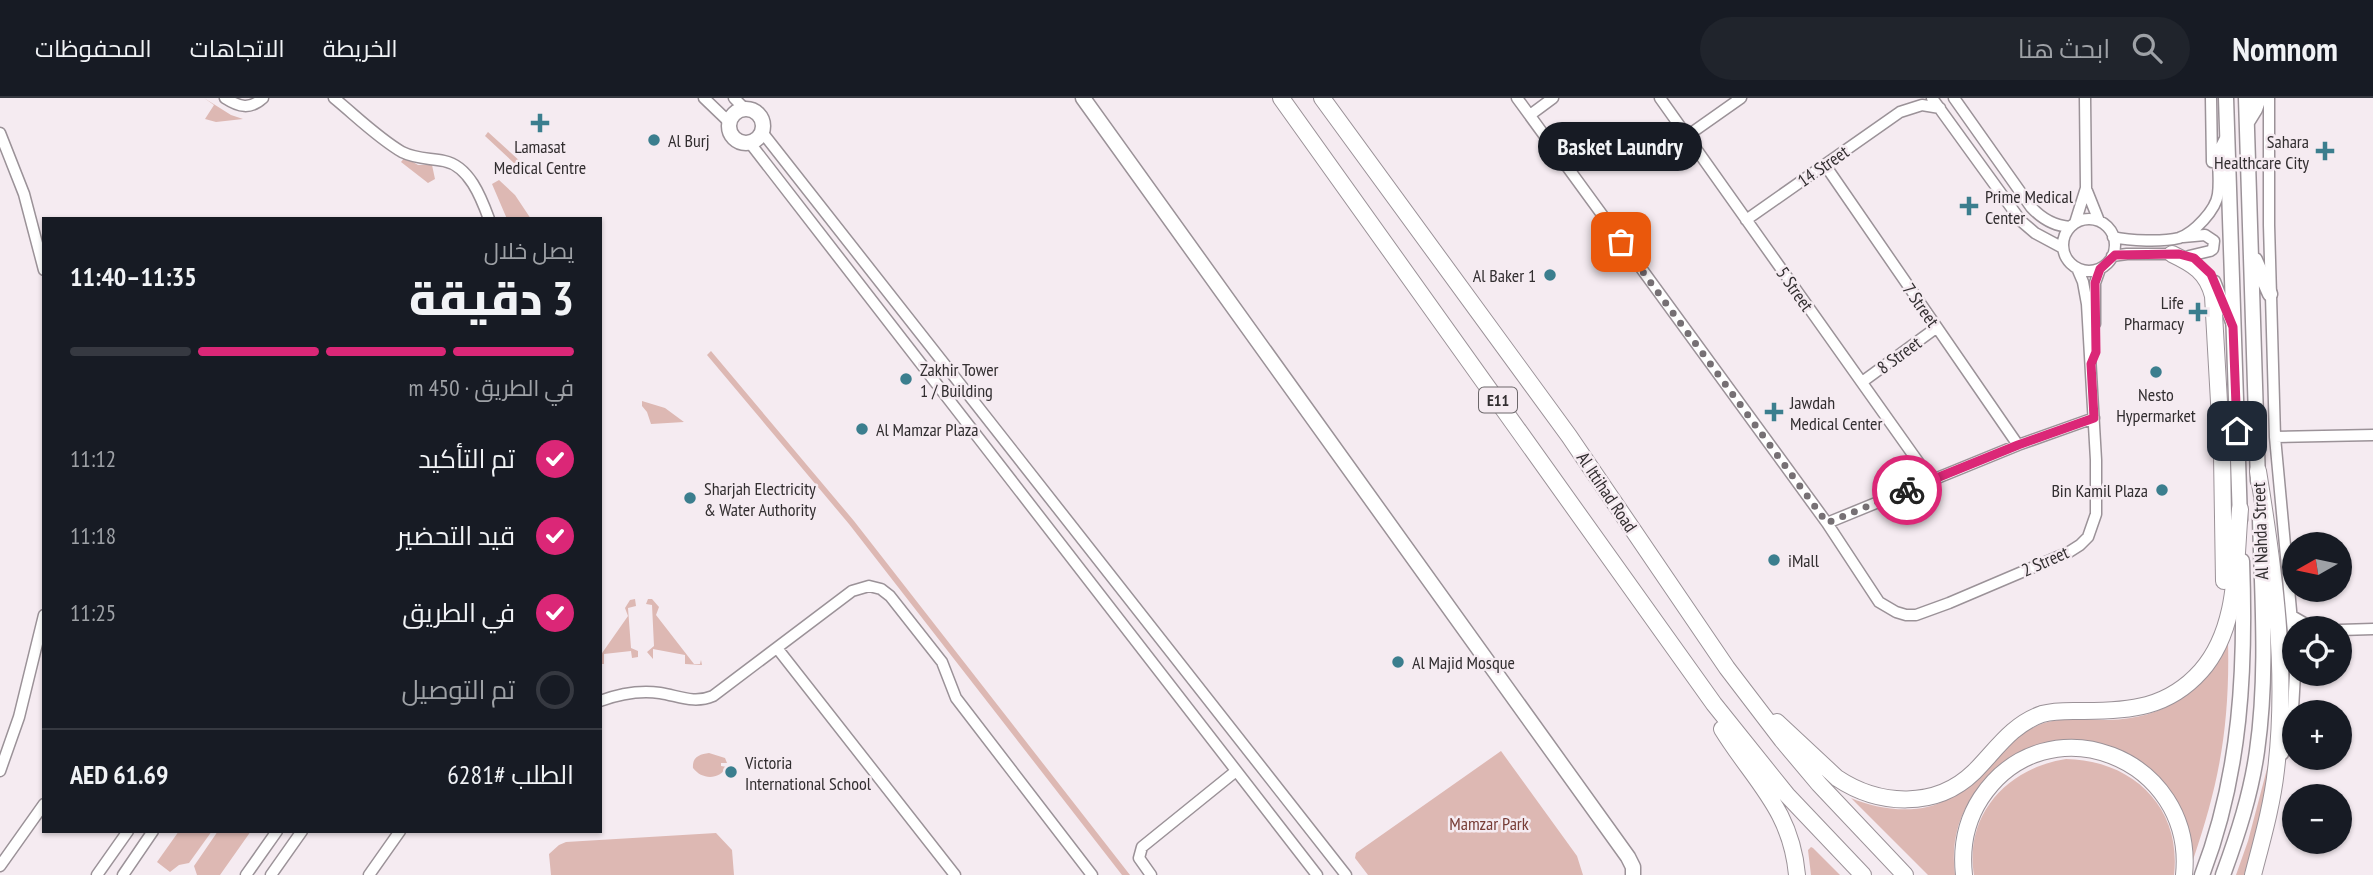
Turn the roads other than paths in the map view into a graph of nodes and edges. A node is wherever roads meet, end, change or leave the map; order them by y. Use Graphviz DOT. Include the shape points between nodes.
graph roads {
  1 [pos="225,98"];
  2 [pos="263,98"];
  3 [pos="334,98"];
  4 [pos="704,98"];
  5 [pos="734,98"];
  6 [pos="764,98"];
  7 [pos="1083,98"];
  8 [pos="1281,98"];
  9 [pos="1322,98"];
  10 [pos="1517,98"];
  11 [pos="1553,98"];
  12 [pos="1660,98"];
  13 [pos="1741,98"];
  14 [pos="1910,98"];
  15 [pos="1933,98"];
  16 [pos="1954,98"];
  17 [pos="2085,98"];
  18 [pos="2211,98"];
  19 [pos="2226,98"];
  20 [pos="2246,98"];
  21 [pos="2259,98"];
  22 [pos="2269,98"];
  23 [pos="1940,108"];
  24 [pos="748,109"];
  25 [pos="1900,112"];
  26 [pos="1530,115"];
  27 [pos="729,122"];
  28 [pos="2246,123"];
  29 [pos="1953,125"];
  30 [pos="762,132"];
  31 [pos="0,134"];
  32 [pos="1687,136"];
  33 [pos="2227,136"];
  34 [pos="750,143"];
  35 [pos="1825,165"];
  36 [pos="2011,178"];
  37 [pos="2086,188"];
  38 [pos="488,217"];
  39 [pos="1746,220"];
  40 [pos="2099,222"];
  41 [pos="2073,225"];
  42 [pos="2113,237"];
  43 [pos="2181,237"];
  44 [pos="2170,246"];
  45 [pos="2063,248"];
  46 [pos="2252,253"];
  47 [pos="2112,256"];
  48 [pos="2189,256"];
  49 [pos="42,262"];
  50 [pos="2077,268"];
  51 [pos="2100,269"];
  52 [pos="2270,294"];
  53 [pos="2233,327"];
  54 [pos="1936,328"];
  55 [pos="2091,364"];
  56 [pos="1861,382"];
  57 [pos="2094,418"];
  58 [pos="2373,435"];
  59 [pos="2275,437"];
  60 [pos="2018,445"];
  61 [pos="2258,471"];
  62 [pos="1931,480"];
  63 [pos="2240,509"];
  64 [pos="1827,523"];
  65 [pos="2292,616"];
  66 [pos="2373,629"];
  67 [pos="2352,630"];
  68 [pos="42,633"];
  69 [pos="777,649"];
  70 [pos="38,668"];
  71 [pos="2294,686"];
  72 [pos="2180,689"];
  73 [pos="1747,694"];
  74 [pos="602,700"];
  75 [pos="1714,704"];
  76 [pos="2276,770"];
  77 [pos="0,771"];
  78 [pos="1236,771"];
  79 [pos="42,807"];
  80 [pos="152,833"];
  81 [pos="276,833"];
  82 [pos="301,833"];
  83 [pos="399,833"];
  84 [pos="123,834"];
  85 [pos="0,866"];
  86 [pos="97,875"];
  87 [pos="123,875"];
  88 [pos="246,875"];
  89 [pos="271,875"];
  90 [pos="369,875"];
  91 [pos="955,875"];
  92 [pos="1092,875"];
  93 [pos="1151,875"];
  94 [pos="1317,875"];
  95 [pos="1346,875"];
  96 [pos="1633,875"];
  97 [pos="1797,875"];
  98 [pos="1863,875"];
  99 [pos="1905,875"];
  100 [pos="1964,875"];
  101 [pos="2183,875"];
  102 [pos="2202,875"];
  103 [pos="2223,875"];
  104 [pos="2253,875"];
  1 -- 2 [label="street" via="243,107"];
  3 -- 38 [label="street" via="402,151 460,168"];
  4 -- 27 [label="street"];
  5 -- 24 [label="street"];
  6 -- 24 [label="main road"];
  7 -- 96 [label="main road" via="1628,857"];
  8 -- 75 [label="highway, Al Ittihad Road / E11"];
  9 -- 73 [label="highway, Al Ittihad Road / E11" via="1569,436"];
  10 -- 26 [label="street"];
  11 -- 26 [label="street"];
  12 -- 32 [label="street, 5 Street"];
  13 -- 32 [label="street"];
  14 -- 25 [label="street, 14 Street"];
  15 -- 23 [label="street"];
  16 -- 36 [label="street"];
  17 -- 37 [label="street"];
  18 -- 44 [label="street" via="2211,199 2202,216"];
  19 -- 33 [label="main road, Al Nahda Street"];
  20 -- 28 [label="main road, Al Nahda Street"];
  21 -- 28 [label="main road"];
  22 -- 52 [label="street"];
  23 -- 25 [label="street, 14 Street" via="1922,105"];
  23 -- 29 [label="street"];
  24 -- 27 [label="main road" via="735,113"];
  24 -- 30 [label="main road" via="762,121"];
  25 -- 35 [label="street, 14 Street"];
  26 -- 64 [label="street"];
  27 -- 34 [label="main road" via="733,138"];
  28 -- 46 [label="main road, Al Nahda Street"];
  29 -- 36 [label="street" via="1963,120 1997,169"];
  29 -- 45 [label="street" via="2021,221"];
  30 -- 34 [label="main road"];
  30 -- 95 [label="street"];
  31 -- 49 [label="street" via="24,194"];
  32 -- 39 [label="street, 5 Street"];
  33 -- 43 [label="street" via="2218,155 2216,201 2204,221"];
  33 -- 53 [label="main road, Al Nahda Street"];
  34 -- 78 [label="street"];
  35 -- 39 [label="street, 14 Street"];
  35 -- 54 [label="street, 7 Street"];
  36 -- 41 [label="street" via="2037,214 2053,224"];
  37 -- 40 [label="street"];
  37 -- 41 [label="street"];
  39 -- 56 [label="street, 5 Street"];
  40 -- 41 [label="street" via="2085,220"];
  40 -- 42 [label="street"];
  41 -- 45 [label="street"];
  42 -- 44 [label="street"];
  42 -- 47 [label="street"];
  43 -- 44 [label="street"];
  43 -- 48 [label="street" via="2204,235 2214,241 2210,251"];
  44 -- 47 [label="street"];
  44 -- 48 [label="street"];
  44 -- 72 [label="highway" via="2198,268 2214,296 2224,514 2221,609"];
  45 -- 50 [label="street"];
  46 -- 52 [label="main road"];
  46 -- 61 [label="main road, Al Nahda Street"];
  47 -- 51 [label="street"];
  48 -- 53 [label="street" via="2211,274"];
  50 -- 51 [label="street"];
  50 -- 55 [label="street, 2 Street" via="2086,297"];
  51 -- 55 [label="street, 2 Street" via="2095,283 2096,352"];
  52 -- 59 [label="street"];
  53 -- 63 [label="main road, Al Nahda Street"];
  54 -- 56 [label="street, 8 Street"];
  54 -- 60 [label="street, 7 Street"];
  55 -- 57 [label="street, 2 Street"];
  56 -- 62 [label="street, 5 Street"];
  57 -- 60 [label="street"];
  57 -- 64 [label="street, 2 Street" via="2096,514 2088,537 2080,545 1916,615 1896,612 1880,602"];
  58 -- 59 [label="street"];
  59 -- 65 [label="street"];
  60 -- 62 [label="street"];
  61 -- 76 [label="highway" via="2280,663"];
  61 -- 103 [label="main road, Al Nahda Street" via="2263,642 2260,728 2246,805"];
  62 -- 64 [label="street"];
  63 -- 72 [label="highway" via="2225,628 2208,661"];
  63 -- 102 [label="main road, Al Nahda Street" via="2243,646 2237,738 2222,819"];
  66 -- 67 [label="street"];
  68 -- 70 [label="street"];
  69 -- 74 [label="street" via="708,699 644,692"];
  69 -- 91 [label="street"];
  69 -- 92 [label="street" via="852,591 869,586 886,592 942,662 956,698"];
  70 -- 77 [label="street"];
  71 -- 76 [label="street" via="2291,726"];
  72 -- 73 [label="highway" via="2133,709 2059,710 2034,718 2012,731 1963,781 1939,794 1899,800 1860,792 1837,778"];
  73 -- 99 [label="highway, Al Ittihad Road / E11" via="1819,784"];
  75 -- 97 [label="highway" via="1723,732 1779,810"];
  75 -- 98 [label="highway, Al Ittihad Road / E11" via="1787,795"];
  76 -- 104 [label="highway"];
  78 -- 93 [label="street" via="1142,847 1139,858"];
  78 -- 94 [label="street"];
  79 -- 85 [label="street"];
  80 -- 87 [label="street"];
  81 -- 88 [label="street"];
  82 -- 89 [label="street"];
  83 -- 90 [label="street"];
  84 -- 86 [label="street"];
  100 -- 101 [label="highway" via="1963,849 1970,819 1995,781 2033,755 2078,748 2122,759 2157,786 2179,823 2185,852"];
}
